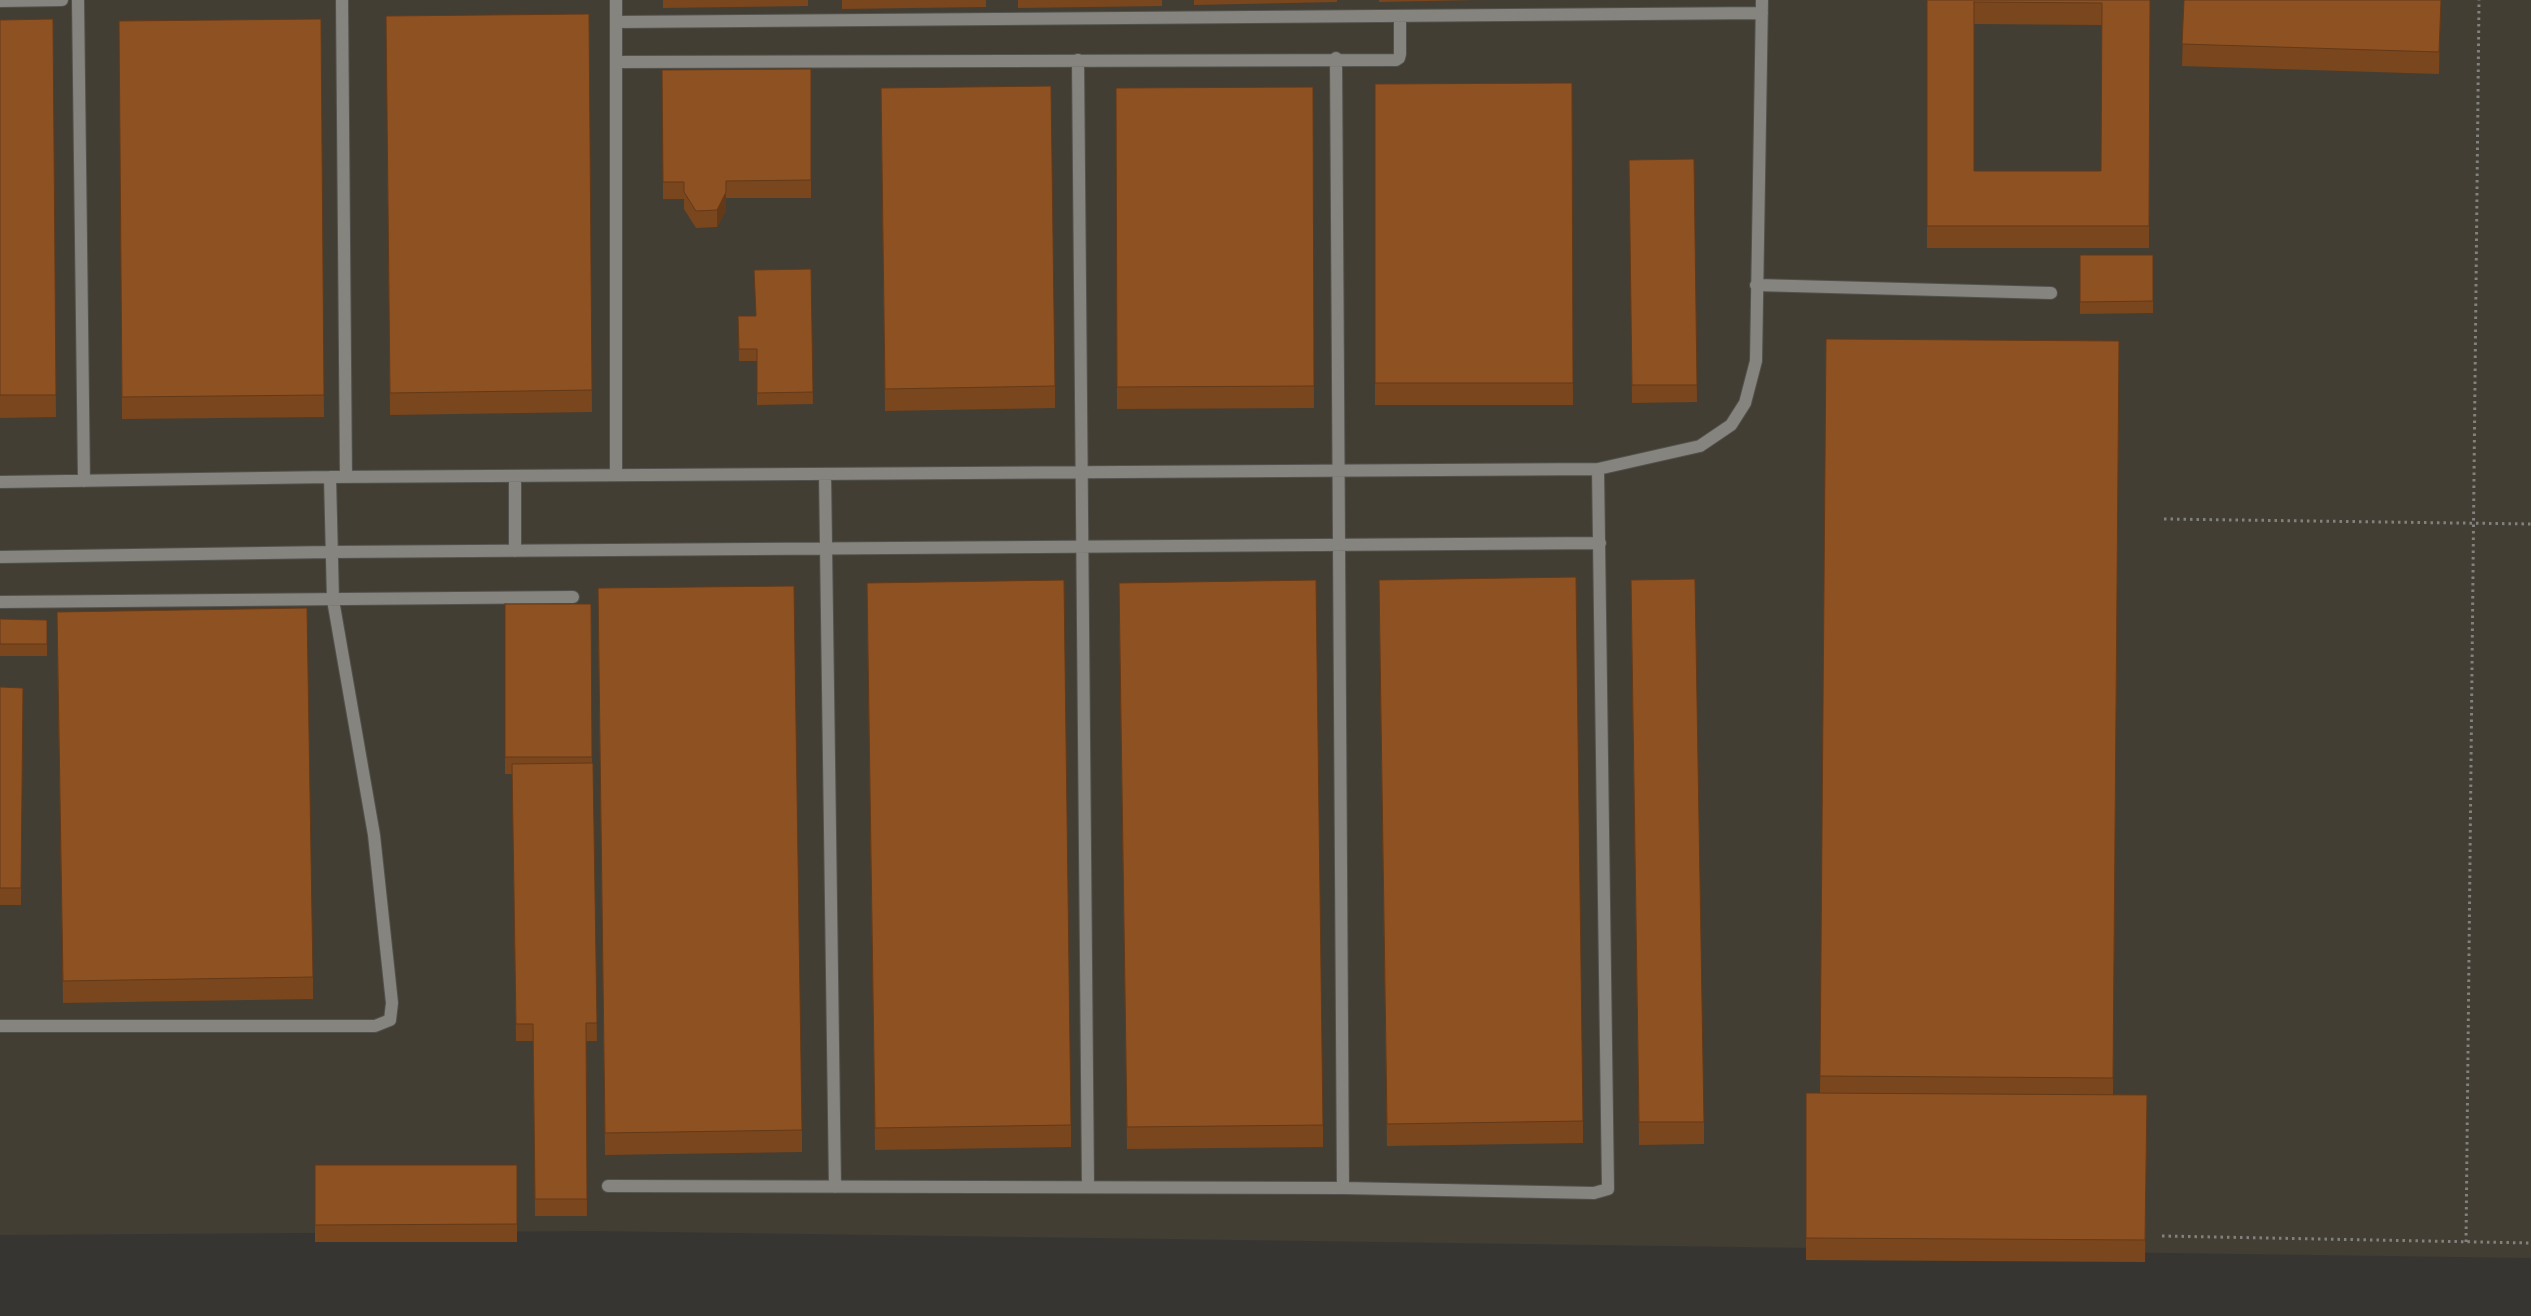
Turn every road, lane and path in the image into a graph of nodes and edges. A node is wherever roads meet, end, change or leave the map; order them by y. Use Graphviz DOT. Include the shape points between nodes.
graph roads {
  1 [pos="62,0"];
  2 [pos="78,0"];
  3 [pos="342,0"];
  4 [pos="616,0"];
  5 [pos="1762,0"];
  6 [pos="2479,0"];
  7 [pos="0,1"];
  8 [pos="1762,13"];
  9 [pos="1400,16"];
  10 [pos="616,22"];
  11 [pos="1336,58"];
  12 [pos="1078,60"];
  13 [pos="616,62"];
  14 [pos="1756,285"];
  15 [pos="2051,293"];
  16 [pos="1598,469"];
  17 [pos="1338,471"];
  18 [pos="1081,472"];
  19 [pos="825,474"];
  20 [pos="616,475"];
  21 [pos="515,476"];
  22 [pos="330,477"];
  23 [pos="346,477"];
  24 [pos="84,481"];
  25 [pos="0,482"];
  26 [pos="2164,519"];
  27 [pos="2474,524"];
  28 [pos="2531,524"];
  29 [pos="1600,543"];
  30 [pos="1339,545"];
  31 [pos="1081,547"];
  32 [pos="826,549"];
  33 [pos="515,551"];
  34 [pos="330,552"];
  35 [pos="0,557"];
  36 [pos="574,597"];
  37 [pos="333,600"];
  38 [pos="0,602"];
  39 [pos="0,1026"];
  40 [pos="608,1186"];
  41 [pos="835,1187"];
  42 [pos="1088,1187"];
  43 [pos="1343,1188"];
  44 [pos="2162,1236"];
  45 [pos="2466,1242"];
  46 [pos="2531,1243"];
  1 -- 7 [label="lane"];
  2 -- 24 [label="lane"];
  3 -- 23 [label="lane"];
  4 -- 10 [label="lane"];
  5 -- 8 [label="lane"];
  6 -- 27 [label="path"];
  8 -- 9 [label="lane"];
  8 -- 14 [label="lane"];
  9 -- 10 [label="lane"];
  9 -- 11 [label="lane" via="1399,58"];
  10 -- 13 [label="lane"];
  11 -- 12 [label="lane"];
  11 -- 17 [label="lane"];
  12 -- 13 [label="lane"];
  12 -- 18 [label="lane"];
  13 -- 20 [label="lane"];
  14 -- 15 [label="lane"];
  14 -- 16 [label="lane" via="1756,361 1745,403 1731,425 1700,446"];
  16 -- 17 [label="lane"];
  16 -- 29 [label="lane"];
  17 -- 18 [label="lane"];
  17 -- 30 [label="lane"];
  18 -- 19 [label="lane"];
  18 -- 31 [label="lane"];
  19 -- 20 [label="lane"];
  19 -- 32 [label="lane"];
  20 -- 21 [label="lane"];
  21 -- 23 [label="lane"];
  21 -- 33 [label="lane"];
  22 -- 23 [label="lane"];
  22 -- 24 [label="lane"];
  22 -- 34 [label="lane"];
  24 -- 25 [label="lane"];
  26 -- 27 [label="path"];
  27 -- 28 [label="path"];
  27 -- 45 [label="path"];
  29 -- 30 [label="lane"];
  29 -- 43 [label="lane" via="1608,1189 1594,1194"];
  30 -- 31 [label="lane"];
  30 -- 43 [label="lane"];
  31 -- 32 [label="lane"];
  31 -- 42 [label="lane"];
  32 -- 33 [label="lane"];
  32 -- 41 [label="lane"];
  33 -- 34 [label="lane"];
  34 -- 35 [label="lane"];
  34 -- 37 [label="lane"];
  36 -- 37 [label="lane"];
  37 -- 38 [label="lane"];
  37 -- 39 [label="lane" via="376,851 392,1003 390,1020 375,1026"];
  40 -- 41 [label="lane"];
  41 -- 42 [label="lane"];
  42 -- 43 [label="lane"];
  44 -- 45 [label="path"];
  45 -- 46 [label="path"];
}
